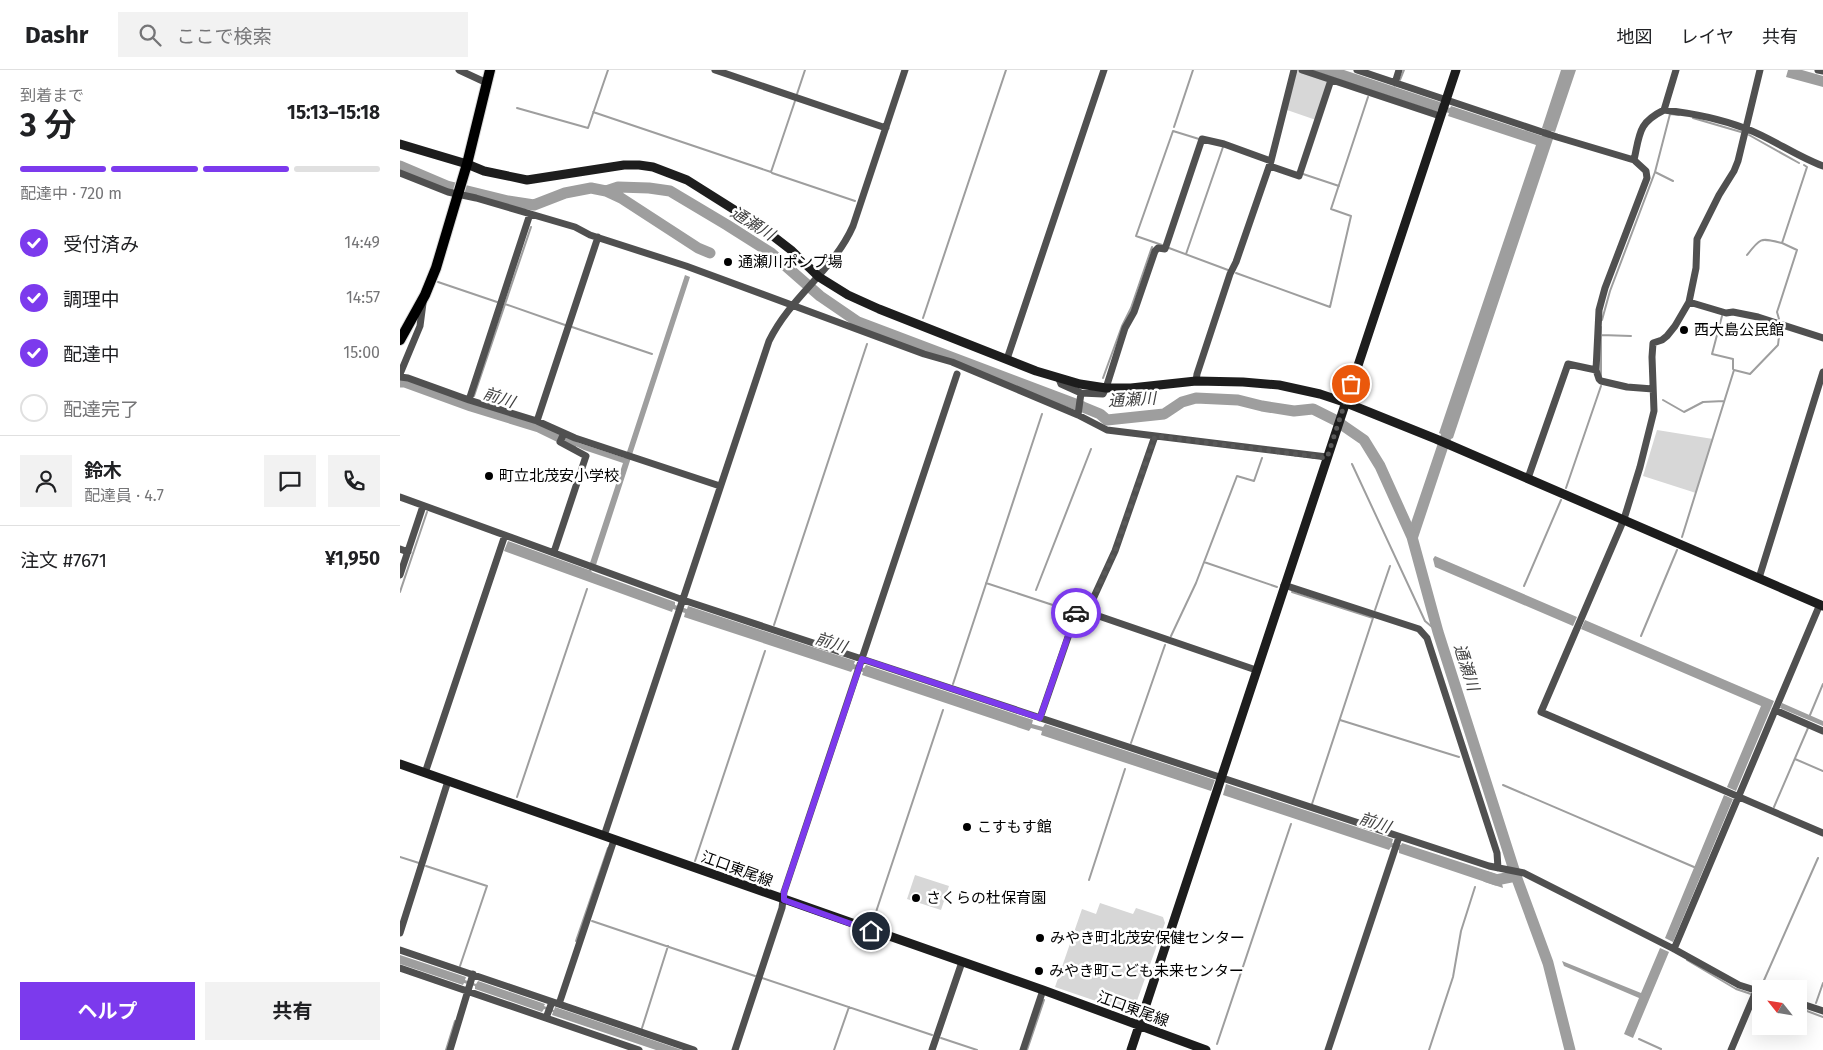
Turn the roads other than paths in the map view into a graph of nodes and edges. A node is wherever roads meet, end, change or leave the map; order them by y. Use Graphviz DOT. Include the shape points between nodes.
graph roads {
  1 [pos="459,70"];
  2 [pos="490,70"];
  3 [pos="715,70"];
  4 [pos="905,70"];
  5 [pos="1104,70"];
  6 [pos="1294,70"];
  7 [pos="1302,70"];
  8 [pos="1357,70"];
  9 [pos="1399,70"];
  10 [pos="1456,70"];
  11 [pos="1676,70"];
  12 [pos="1760,70"];
  13 [pos="1818,70"];
  14 [pos="1823,72"];
  15 [pos="1331,80"];
  16 [pos="1394,82"];
  17 [pos="487,83"];
  18 [pos="1445,101"];
  19 [pos="1664,110"];
  20 [pos="1440,116"];
  21 [pos="886,128"];
  22 [pos="1746,129"];
  23 [pos="400,144"];
  24 [pos="1634,160"];
  25 [pos="1271,163"];
  26 [pos="467,164"];
  27 [pos="1823,166"];
  28 [pos="400,173"];
  29 [pos="457,195"];
  30 [pos="530,214"];
  31 [pos="598,237"];
  32 [pos="817,279"];
  33 [pos="425,295"];
  34 [pos="1689,302"];
  35 [pos="793,304"];
  36 [pos="1823,338"];
  37 [pos="400,340"];
  38 [pos="1007,359"];
  39 [pos="1596,370"];
  40 [pos="1823,372"];
  41 [pos="956,374"];
  42 [pos="400,376"];
  43 [pos="1059,379"];
  44 [pos="1196,381"];
  45 [pos="1106,388"];
  46 [pos="1653,390"];
  47 [pos="1081,394"];
  48 [pos="469,400"];
  49 [pos="1344,402"];
  50 [pos="1078,414"];
  51 [pos="537,421"];
  52 [pos="563,436"];
  53 [pos="1155,436"];
  54 [pos="1327,458"];
  55 [pos="1528,478"];
  56 [pos="720,486"];
  57 [pos="400,497"];
  58 [pos="423,506"];
  59 [pos="1624,519"];
  60 [pos="505,535"];
  61 [pos="400,549"];
  62 [pos="408,552"];
  63 [pos="554,552"];
  64 [pos="400,575"];
  65 [pos="1759,578"];
  66 [pos="1284,585"];
  67 [pos="1821,605"];
  68 [pos="681,606"];
  69 [pos="1087,612"];
  70 [pos="859,665"];
  71 [pos="1256,670"];
  72 [pos="1775,710"];
  73 [pos="1040,718"];
  74 [pos="1823,731"];
  75 [pos="400,764"];
  76 [pos="425,773"];
  77 [pos="1222,778"];
  78 [pos="448,781"];
  79 [pos="1738,796"];
  80 [pos="1823,833"];
  81 [pos="604,836"];
  82 [pos="614,840"];
  83 [pos="1397,843"];
  84 [pos="1500,869"];
  85 [pos="784,900"];
  86 [pos="400,933"];
  87 [pos="1674,949"];
  88 [pos="400,950"];
  89 [pos="962,962"];
  90 [pos="400,968"];
  91 [pos="471,983"];
  92 [pos="1752,989"];
  93 [pos="1043,990"];
  94 [pos="1752,1006"];
  95 [pos="1808,1006"];
  96 [pos="551,1009"];
  97 [pos="1823,1011"];
  98 [pos="1139,1025"];
  99 [pos="450,1050"];
  100 [pos="639,1050"];
  101 [pos="694,1050"];
  102 [pos="734,1050"];
  103 [pos="932,1050"];
  104 [pos="1022,1050"];
  105 [pos="1131,1050"];
  106 [pos="1206,1050"];
  107 [pos="1328,1050"];
  108 [pos="1731,1050"];
  1 -- 17 [label="street"];
  2 -- 17 [label="main road"];
  3 -- 21 [label="street"];
  4 -- 21 [label="street"];
  5 -- 38 [label="street"];
  6 -- 25 [label="street"];
  7 -- 15 [label="street"];
  8 -- 16 [label="street"];
  9 -- 16 [label="street"];
  10 -- 18 [label="street"];
  11 -- 19 [label="street"];
  12 -- 22 [label="street"];
  13 -- 14 [label="street"];
  15 -- 20 [label="street"];
  15 -- 25 [label="street" via="1299,176"];
  16 -- 18 [label="street"];
  17 -- 26 [label="main road"];
  18 -- 20 [label="street"];
  18 -- 24 [label="street"];
  19 -- 22 [label="street"];
  19 -- 24 [label="street" via="1645,122"];
  20 -- 49 [label="street"];
  21 -- 32 [label="street" via="845,243"];
  22 -- 27 [label="street"];
  22 -- 34 [label="street" via="1734,171 1718,195 1697,239"];
  23 -- 26 [label="street"];
  24 -- 39 [label="street" via="1646,171 1647,178 1599,310"];
  25 -- 44 [label="street" via="1230,274"];
  25 -- 45 [label="street" via="1224,144 1202,139 1165,249 1158,248 1155,252"];
  26 -- 29 [label="main road"];
  26 -- 32 [label="street" via="497,175 528,180 624,165 640,165 668,172 687,180 760,226 791,250"];
  28 -- 29 [label="street"];
  29 -- 30 [label="street"];
  29 -- 33 [label="main road"];
  30 -- 31 [label="street"];
  30 -- 48 [label="street"];
  31 -- 35 [label="street"];
  31 -- 51 [label="street"];
  32 -- 35 [label="street"];
  32 -- 38 [label="street" via="861,302"];
  33 -- 37 [label="main road"];
  33 -- 42 [label="street" via="420,326"];
  34 -- 36 [label="street" via="1726,313 1758,317"];
  34 -- 46 [label="street" via="1667,336 1653,343"];
  35 -- 50 [label="street" via="952,362"];
  35 -- 56 [label="street" via="769,341"];
  38 -- 43 [label="street"];
  39 -- 46 [label="street" via="1601,381"];
  39 -- 55 [label="street" via="1568,364"];
  40 -- 65 [label="street"];
  41 -- 70 [label="street"];
  42 -- 48 [label="street"];
  43 -- 45 [label="street"];
  43 -- 47 [label="street" via="1061,384"];
  44 -- 45 [label="street"];
  44 -- 49 [label="street" via="1279,385"];
  45 -- 47 [label="street" via="1104,394"];
  46 -- 59 [label="street" via="1651,426"];
  47 -- 50 [label="street"];
  48 -- 51 [label="street"];
  49 -- 54 [label="street"];
  49 -- 55 [label="street"];
  50 -- 53 [label="street" via="1107,430"];
  51 -- 52 [label="street"];
  52 -- 56 [label="street"];
  52 -- 63 [label="street" via="560,442 586,456"];
  53 -- 54 [label="street"];
  53 -- 69 [label="street" via="1115,551"];
  54 -- 66 [label="street"];
  55 -- 59 [label="street"];
  56 -- 68 [label="street"];
  57 -- 58 [label="street"];
  58 -- 60 [label="street"];
  58 -- 62 [label="street"];
  59 -- 65 [label="street"];
  59 -- 79 [label="street" via="1541,712"];
  60 -- 63 [label="street"];
  60 -- 76 [label="street"];
  61 -- 62 [label="street"];
  62 -- 64 [label="street"];
  63 -- 68 [label="street"];
  65 -- 67 [label="street"];
  66 -- 71 [label="street"];
  66 -- 84 [label="street" via="1419,629 1427,638"];
  67 -- 72 [label="street"];
  68 -- 70 [label="street"];
  68 -- 81 [label="street"];
  69 -- 71 [label="street"];
  69 -- 73 [label="street" via="1077,611 1075,614"];
  70 -- 73 [label="street"];
  70 -- 85 [label="street"];
  71 -- 77 [label="street"];
  72 -- 74 [label="street"];
  72 -- 79 [label="street"];
  73 -- 77 [label="street"];
  75 -- 76 [label="street, 江口東尾線"];
  76 -- 78 [label="street, 江口東尾線"];
  77 -- 83 [label="street"];
  77 -- 98 [label="street"];
  78 -- 81 [label="street, 江口東尾線"];
  78 -- 86 [label="street"];
  79 -- 80 [label="street"];
  79 -- 87 [label="street"];
  81 -- 82 [label="street, 江口東尾線"];
  82 -- 85 [label="street, 江口東尾線"];
  82 -- 96 [label="street"];
  83 -- 84 [label="street"];
  83 -- 107 [label="street"];
  84 -- 87 [label="street" via="1524,873"];
  85 -- 89 [label="street, 江口東尾線"];
  85 -- 102 [label="street"];
  87 -- 92 [label="street"];
  88 -- 91 [label="street"];
  89 -- 93 [label="street, 江口東尾線"];
  89 -- 103 [label="street"];
  90 -- 91 [label="street"];
  91 -- 96 [label="street"];
  91 -- 96 [label="street"];
  91 -- 99 [label="street"];
  93 -- 98 [label="street, 江口東尾線"];
  93 -- 104 [label="street"];
  94 -- 108 [label="street"];
  95 -- 97 [label="street"];
  96 -- 100 [label="street"];
  96 -- 101 [label="street"];
  98 -- 105 [label="street"];
  98 -- 106 [label="street, 江口東尾線"];
}
